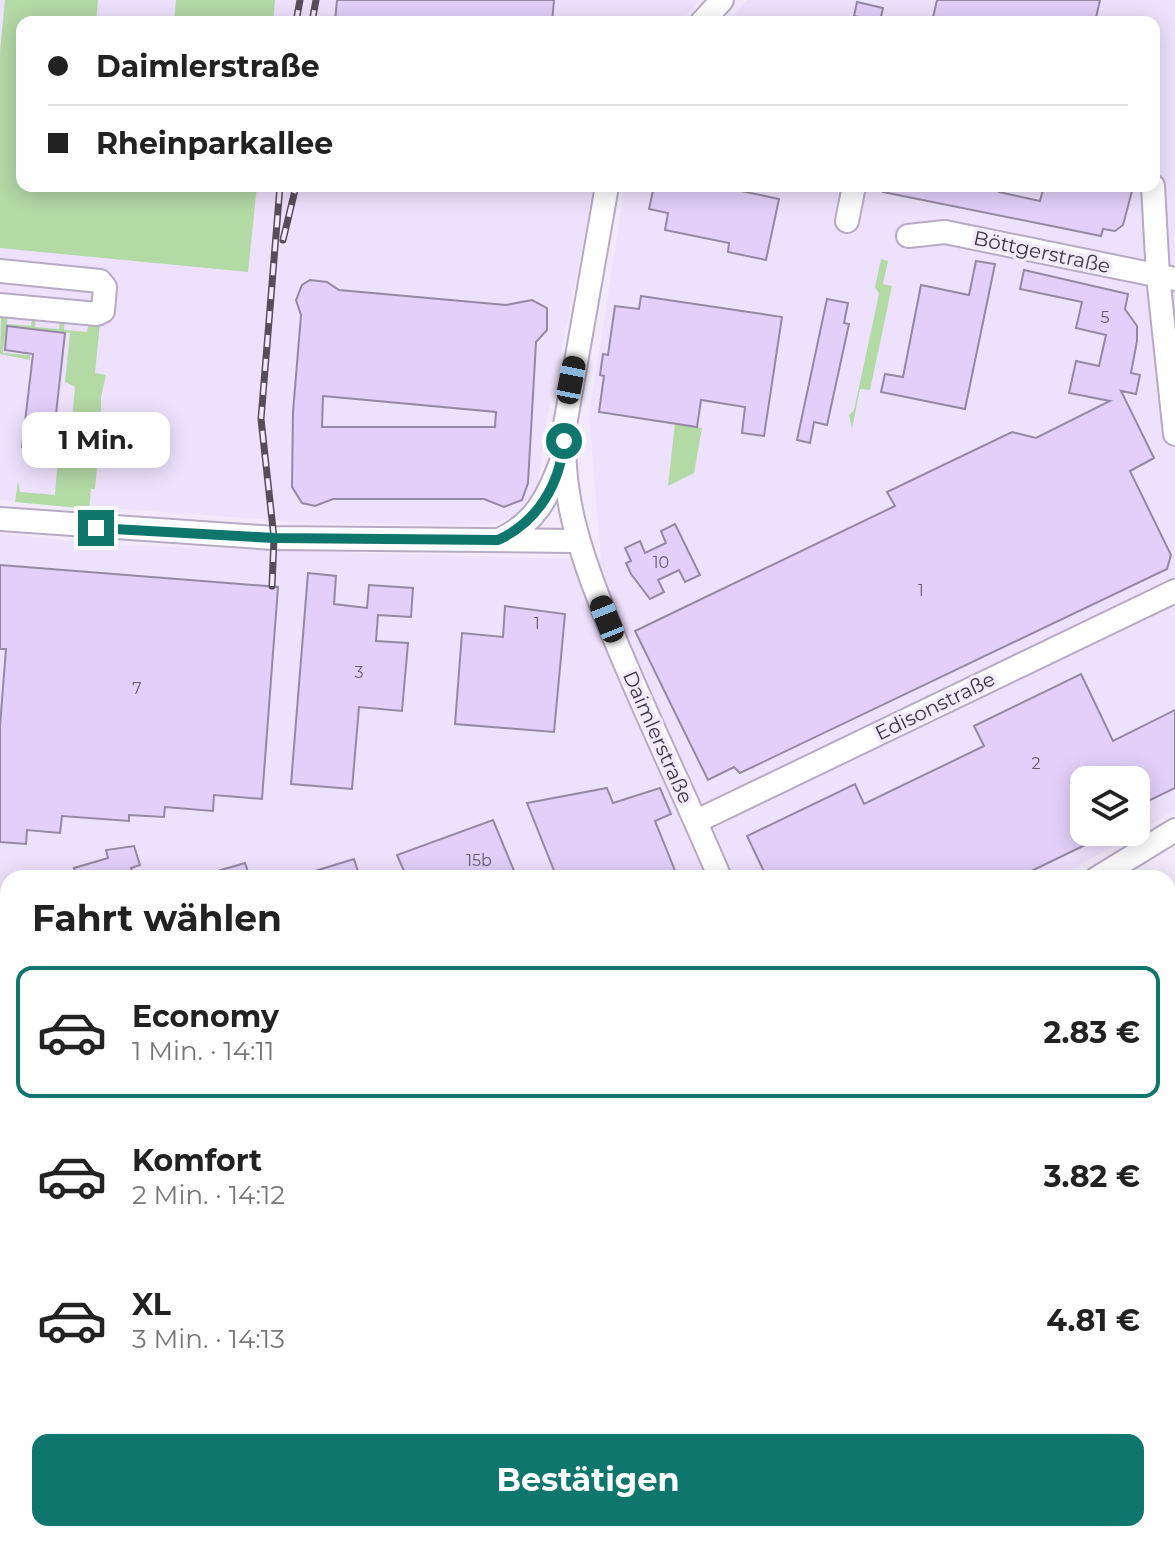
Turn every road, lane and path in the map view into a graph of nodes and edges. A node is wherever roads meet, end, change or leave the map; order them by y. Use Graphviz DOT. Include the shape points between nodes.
graph roads {
  1 [pos="722,0"];
  2 [pos="707,16"];
  3 [pos="606,192"];
  4 [pos="853,192"];
  5 [pos="1154,192"];
  6 [pos="847,221"];
  7 [pos="908,236"];
  8 [pos="0,271"];
  9 [pos="1166,278"];
  10 [pos="0,305"];
  11 [pos="1175,434"];
  12 [pos="563,457"];
  13 [pos="0,519"];
  14 [pos="498,540"];
  15 [pos="577,541"];
  16 [pos="1175,591"];
  17 [pos="697,821"];
  18 [pos="1175,830"];
  19 [pos="717,870"];
  20 [pos="1119,870"];
  1 -- 2 [label="street"];
  3 -- 12 [label="street, Daimlerstraße" via="571,380"];
  4 -- 6 [label="street"];
  5 -- 9 [label="street"];
  7 -- 9 [label="street, Böttgerstraße" via="945,232"];
  8 -- 10 [label="street" via="100,281 105,287 103,311 97,314"];
  9 -- 11 [label="street"];
  12 -- 14 [label="street, Daimlerstraße" via="534,516"];
  12 -- 15 [label="street, Daimlerstraße"];
  13 -- 14 [label="street" via="274,538"];
  14 -- 15 [label="street"];
  15 -- 17 [label="street, Daimlerstraße" via="629,673"];
  16 -- 17 [label="street, Edisonstraße"];
  17 -- 19 [label="street, Daimlerstraße"];
  18 -- 20 [label="street"];
}
